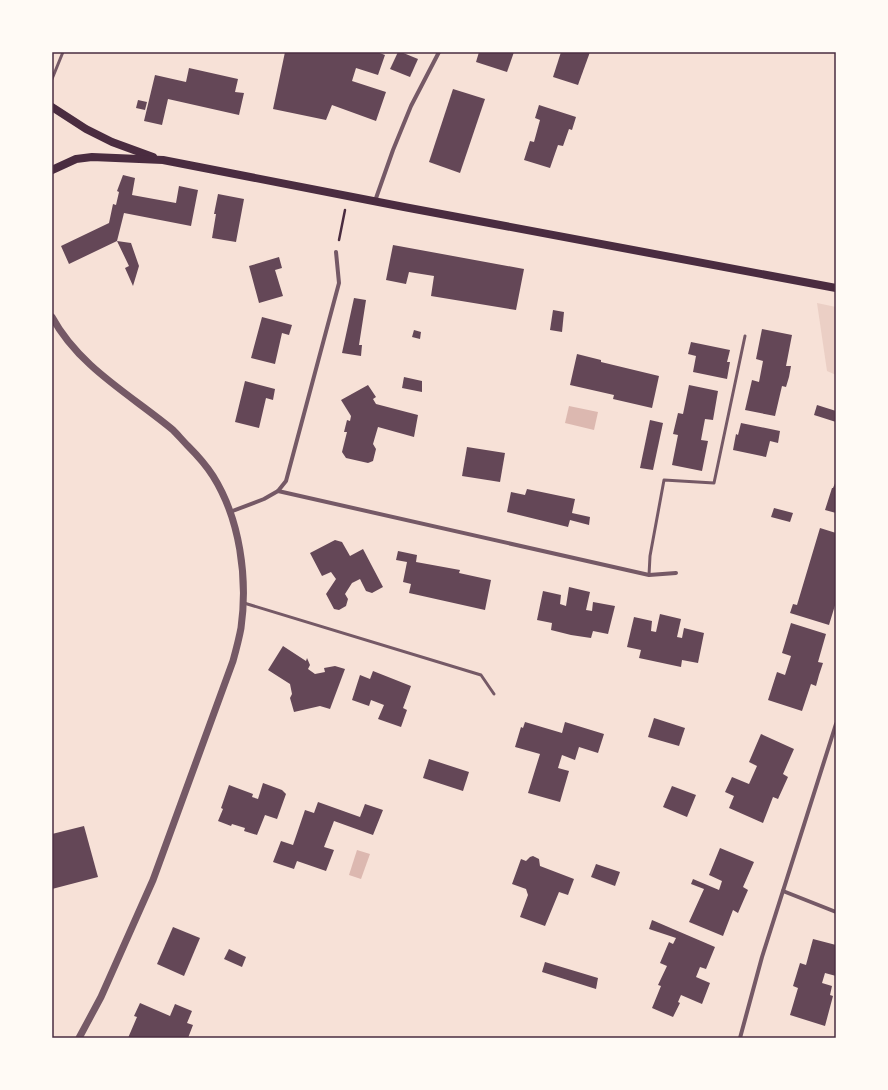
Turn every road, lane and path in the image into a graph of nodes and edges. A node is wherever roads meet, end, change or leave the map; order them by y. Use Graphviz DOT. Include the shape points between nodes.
graph roads {
  1 [pos="63,52"];
  2 [pos="439,52"];
  3 [pos="52,79"];
  4 [pos="52,107"];
  5 [pos="163,160"];
  6 [pos="52,170"];
  7 [pos="348,195"];
  8 [pos="375,201"];
  9 [pos="336,252"];
  10 [pos="836,288"];
  11 [pos="52,317"];
  12 [pos="745,336"];
  13 [pos="278,492"];
  14 [pos="229,512"];
  15 [pos="676,572"];
  16 [pos="649,575"];
  17 [pos="244,603"];
  18 [pos="494,694"];
  19 [pos="836,724"];
  20 [pos="783,891"];
  21 [pos="836,912"];
  22 [pos="79,1038"];
  23 [pos="740,1038"];
  1 -- 3 [label="lane"];
  2 -- 8 [label="street" via="411,106"];
  4 -- 5 [label="main road" via="112,142"];
  5 -- 6 [label="main road" via="92,157 76,160"];
  5 -- 7 [label="main road"];
  7 -- 8 [label="main road"];
  7 -- 9 [label="path"];
  8 -- 10 [label="main road"];
  9 -- 13 [label="street" via="339,283 290,471"];
  11 -- 14 [label="street" via="84,359 174,431 194,453 213,476"];
  12 -- 16 [label="lane" via="714,482 664,480"];
  13 -- 14 [label="street"];
  13 -- 16 [label="street"];
  14 -- 17 [label="street" via="239,543"];
  15 -- 16 [label="street"];
  17 -- 18 [label="lane" via="480,675"];
  17 -- 22 [label="street" via="241,630 233,661 153,880 101,998"];
  19 -- 20 [label="street"];
  20 -- 21 [label="street"];
  20 -- 23 [label="street"];
}
